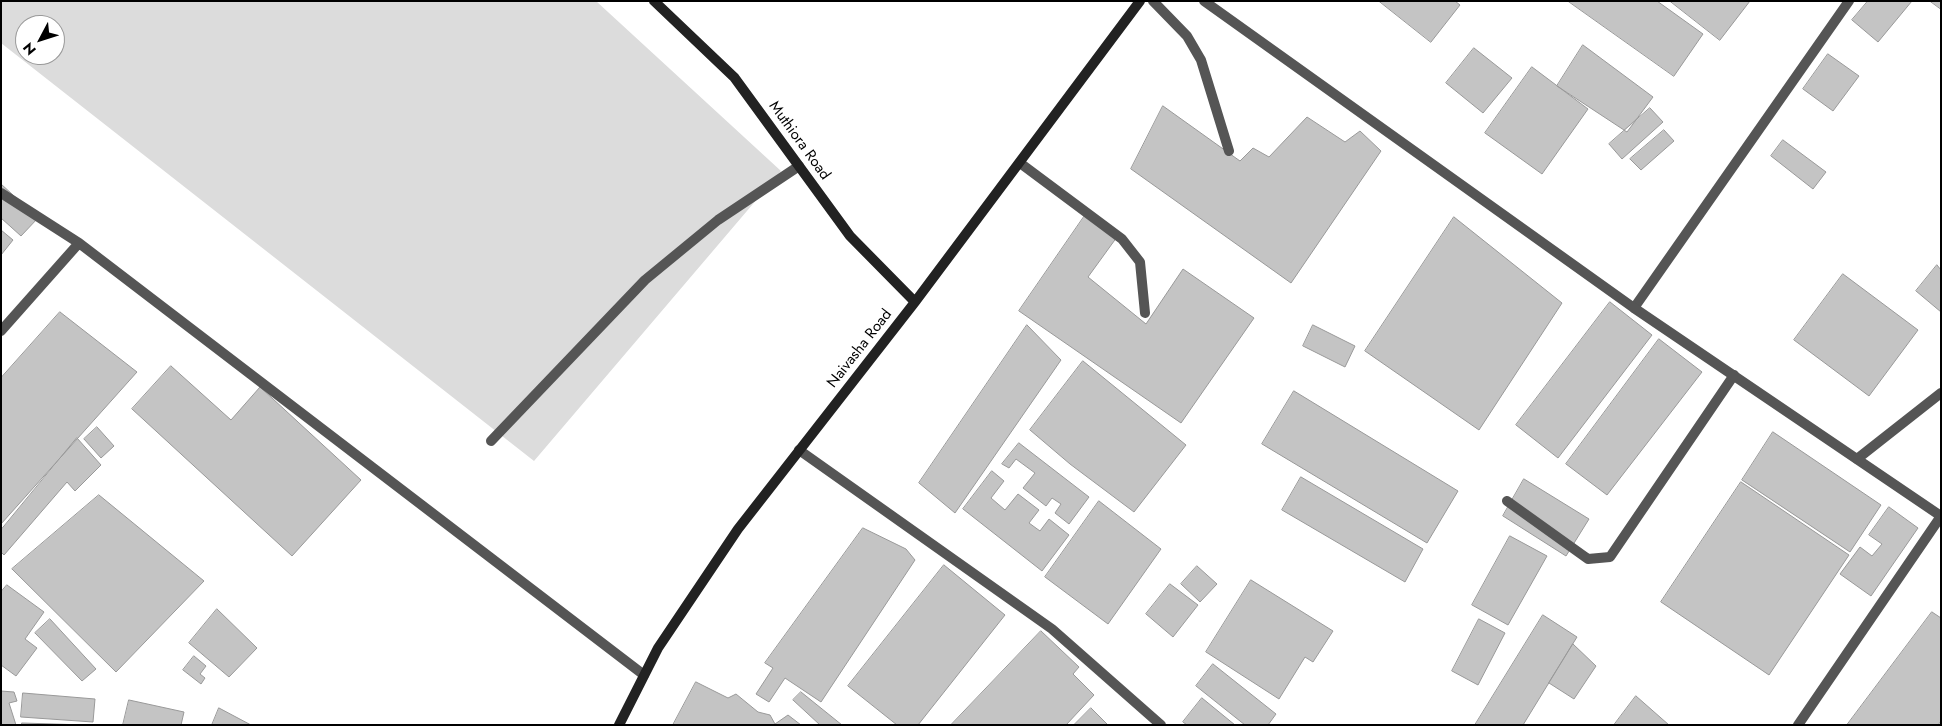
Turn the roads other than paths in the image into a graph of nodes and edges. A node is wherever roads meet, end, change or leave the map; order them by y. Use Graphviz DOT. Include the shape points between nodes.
graph roads {
  1 [pos="654,1"];
  2 [pos="1140,1"];
  3 [pos="1153,1"];
  4 [pos="1204,1"];
  5 [pos="1849,1"];
  6 [pos="1229,151"];
  7 [pos="1020,163"];
  8 [pos="799,166"];
  9 [pos="1,193"];
  10 [pos="79,243"];
  11 [pos="915,302"];
  12 [pos="1634,308"];
  13 [pos="1145,313"];
  14 [pos="1,331"];
  15 [pos="1734,375"];
  16 [pos="1941,393"];
  17 [pos="492,441"];
  18 [pos="799,450"];
  19 [pos="1857,459"];
  20 [pos="1507,501"];
  21 [pos="1941,516"];
  22 [pos="644,675"];
  23 [pos="619,725"];
  24 [pos="1162,725"];
  25 [pos="1798,725"];
  1 -- 8 [label="main road, Muthiora Road" via="734,77"];
  2 -- 7 [label="main road, Naivasha Road"];
  3 -- 6 [label="street" via="1187,36 1201,60"];
  4 -- 12 [label="street"];
  5 -- 12 [label="street"];
  7 -- 11 [label="main road, Naivasha Road"];
  7 -- 13 [label="street" via="1122,239 1140,262"];
  8 -- 11 [label="main road, Muthiora Road" via="850,236"];
  8 -- 17 [label="street" via="718,220 645,280"];
  9 -- 10 [label="street"];
  10 -- 14 [label="street"];
  10 -- 22 [label="street"];
  11 -- 18 [label="main road, Naivasha Road"];
  12 -- 15 [label="street"];
  15 -- 19 [label="street"];
  15 -- 20 [label="street" via="1610,557 1588,560"];
  16 -- 19 [label="street"];
  18 -- 22 [label="main road, Naivasha Road" via="738,529 658,648"];
  18 -- 24 [label="street" via="1052,629"];
  19 -- 21 [label="street"];
  21 -- 25 [label="street"];
  22 -- 23 [label="main road, Naivasha Road"];
}
